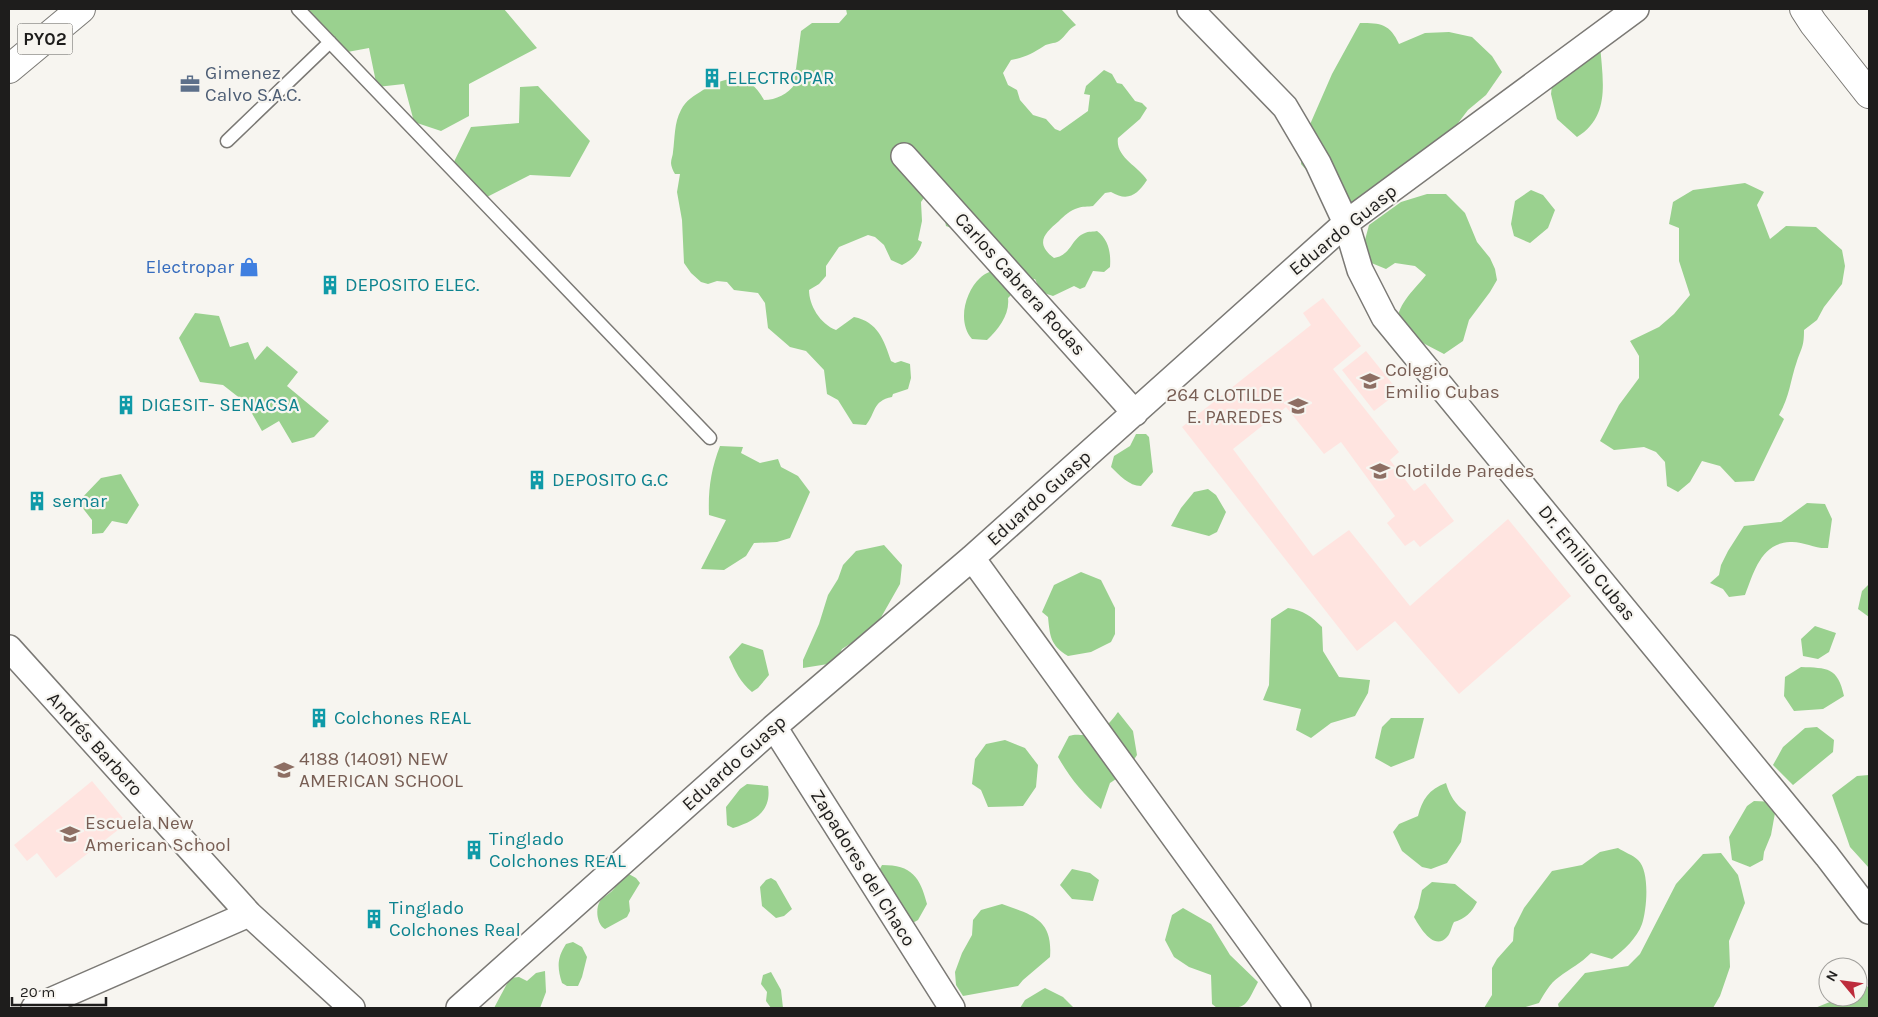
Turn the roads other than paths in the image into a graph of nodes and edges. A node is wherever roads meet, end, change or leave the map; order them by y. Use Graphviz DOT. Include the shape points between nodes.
graph roads {
  1 [pos="81,9"];
  2 [pos="298,9"];
  3 [pos="1190,9"];
  4 [pos="1636,9"];
  5 [pos="1804,9"];
  6 [pos="330,42"];
  7 [pos="9,69"];
  8 [pos="1869,94"];
  9 [pos="227,141"];
  10 [pos="904,156"];
  11 [pos="1346,223"];
  12 [pos="1135,413"];
  13 [pos="710,438"];
  14 [pos="972,558"];
  15 [pos="9,648"];
  16 [pos="774,727"];
  17 [pos="1869,911"];
  18 [pos="249,914"];
  19 [pos="34,1008"];
  20 [pos="352,1008"];
  21 [pos="459,1008"];
  22 [pos="952,1008"];
  23 [pos="1298,1008"];
  1 -- 7 [label="main road, PY02"];
  2 -- 6 [label="lane"];
  3 -- 11 [label="street, Dr. Emilio Cubas" via="1284,108 1318,163"];
  4 -- 11 [label="street, Eduardo Guasp"];
  5 -- 8 [label="main road"];
  6 -- 9 [label="lane"];
  6 -- 13 [label="lane"];
  10 -- 12 [label="street, Carlos Cabrera Rodas"];
  11 -- 12 [label="street, Eduardo Guasp"];
  11 -- 17 [label="street, Dr. Emilio Cubas" via="1360,270 1384,317"];
  12 -- 14 [label="street, Eduardo Guasp"];
  14 -- 16 [label="street, Eduardo Guasp"];
  14 -- 23 [label="street"];
  15 -- 18 [label="street, Andrés Barbero"];
  16 -- 21 [label="street, Eduardo Guasp"];
  16 -- 22 [label="street, Zapadores del Chaco"];
  18 -- 19 [label="street"];
  18 -- 20 [label="street, Andrés Barbero"];
}
